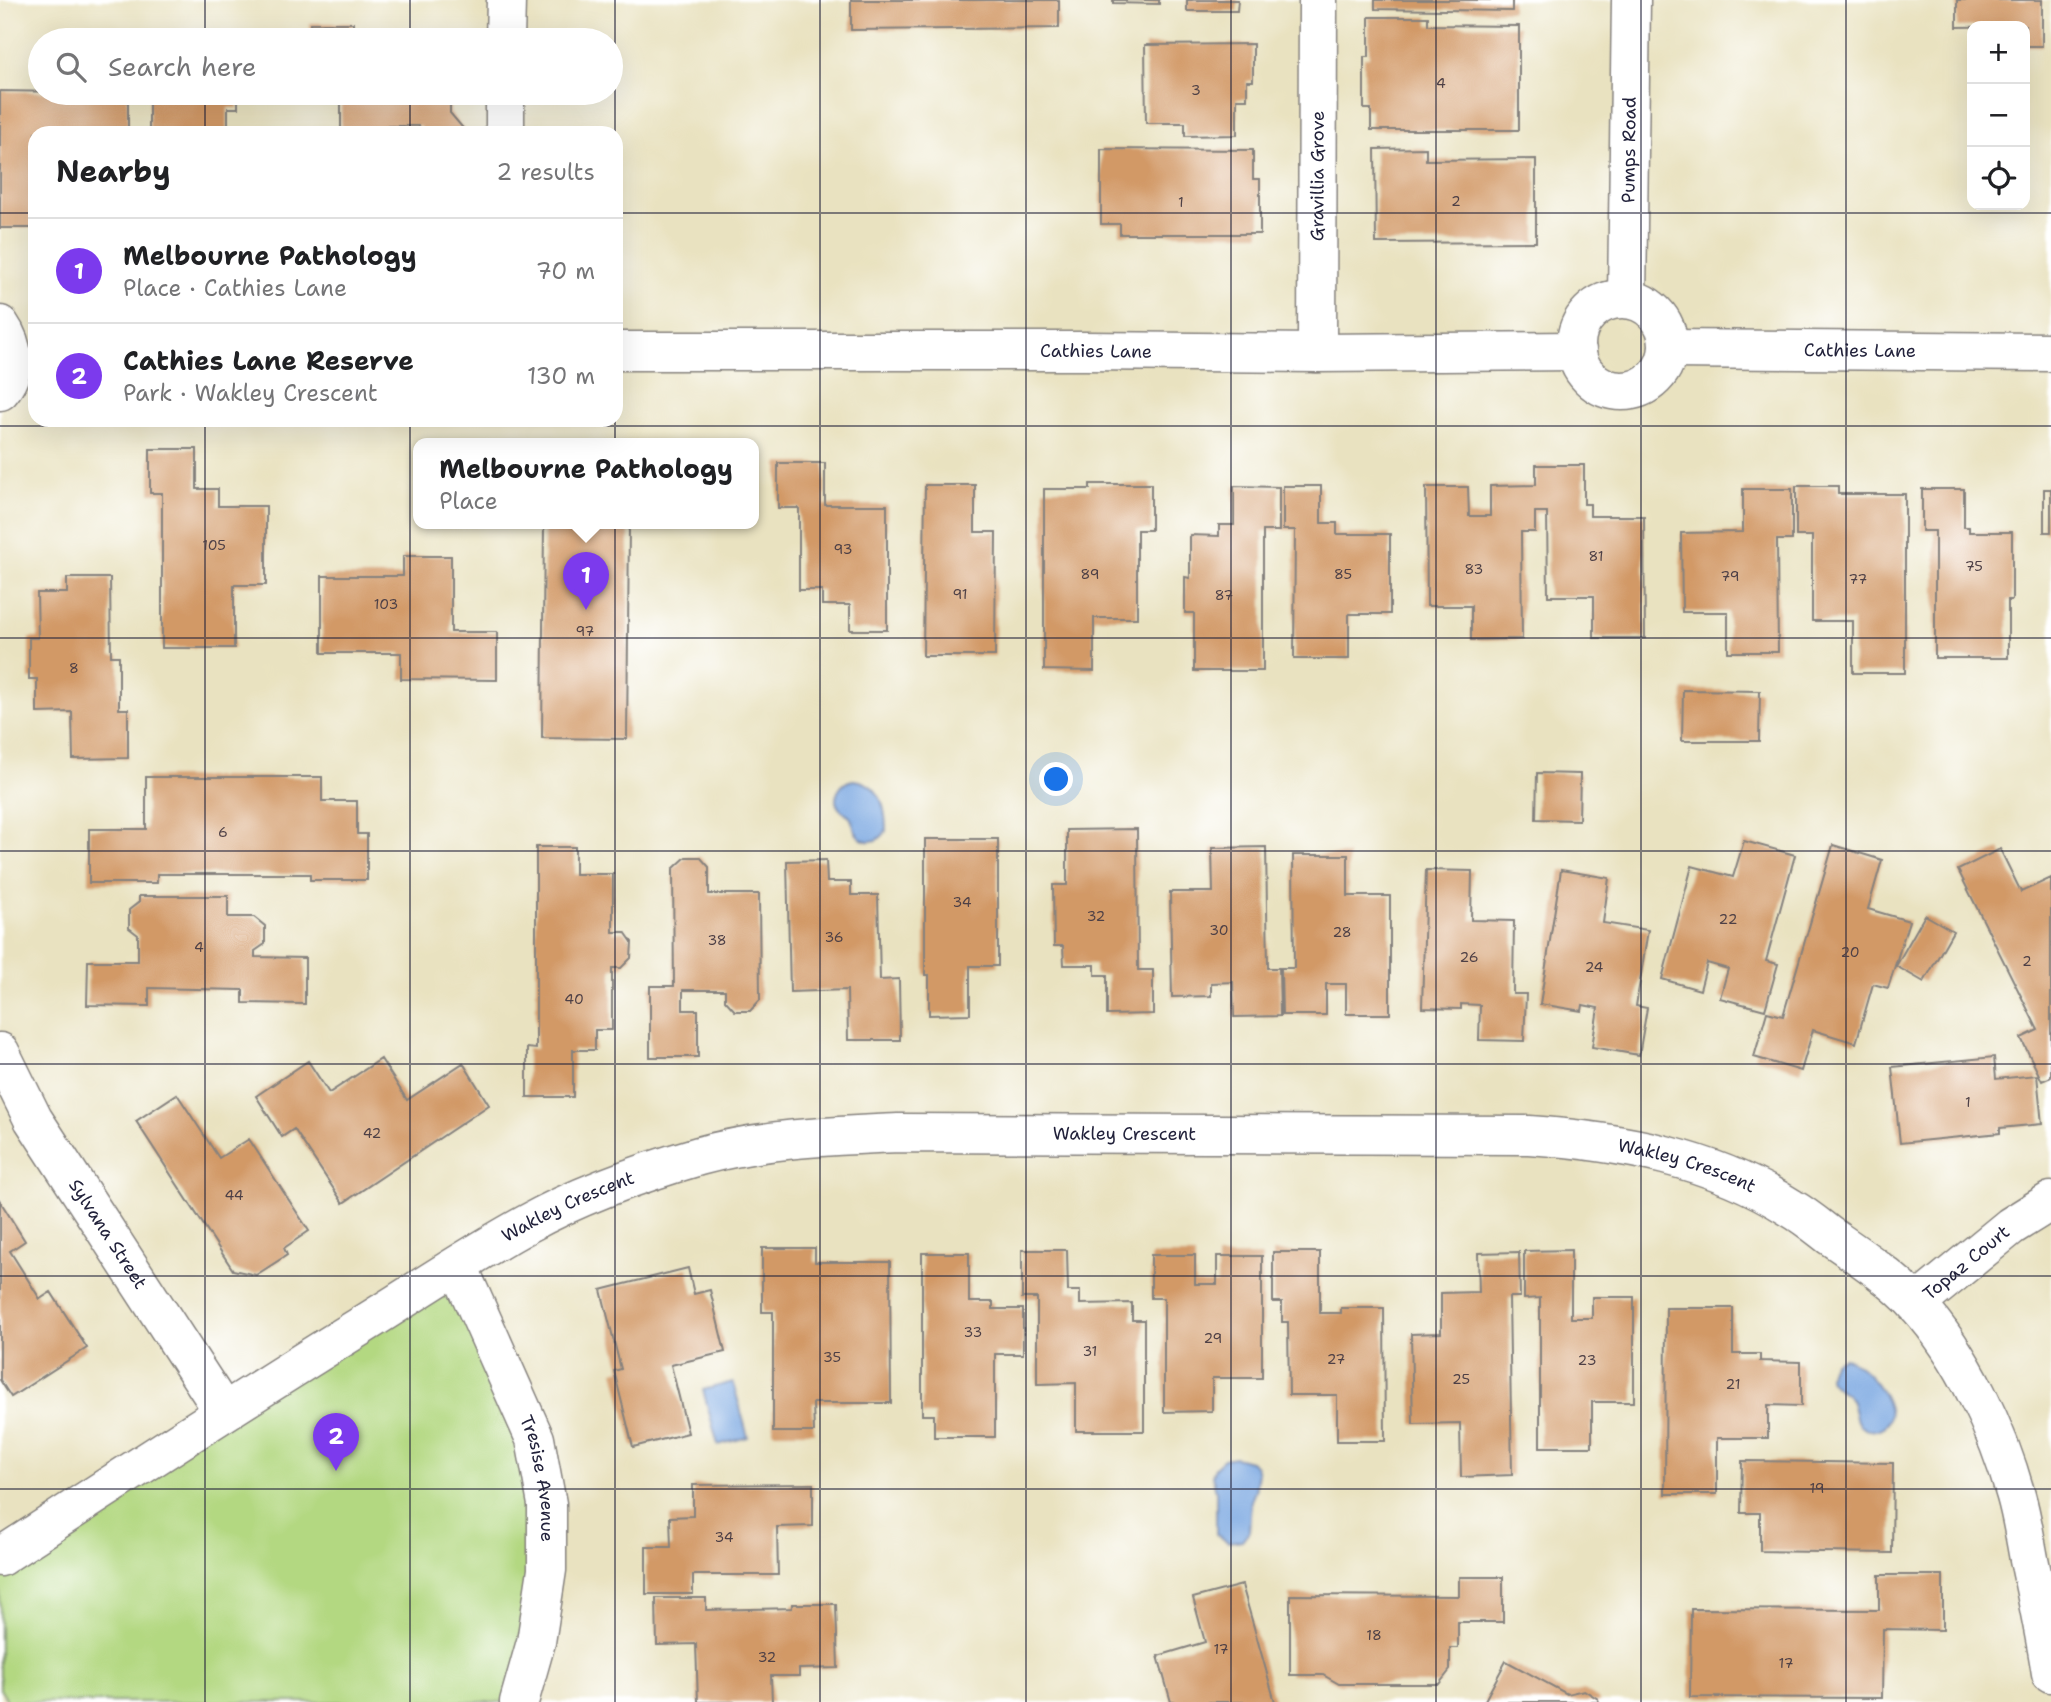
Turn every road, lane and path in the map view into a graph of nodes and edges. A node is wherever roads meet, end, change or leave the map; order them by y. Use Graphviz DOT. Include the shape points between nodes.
graph roads {
  1 [pos="506,0"];
  2 [pos="1318,0"];
  3 [pos="1631,0"];
  4 [pos="505,28"];
  5 [pos="505,105"];
  6 [pos="505,126"];
  7 [pos="1627,299"];
  8 [pos="1669,349"];
  9 [pos="623,351"];
  10 [pos="1577,351"];
  11 [pos="2051,352"];
  12 [pos="1317,354"];
  13 [pos="0,1052"];
  14 [pos="2051,1201"];
  15 [pos="458,1266"];
  16 [pos="1916,1304"];
  17 [pos="222,1412"];
  18 [pos="0,1557"];
  19 [pos="2051,1673"];
  20 [pos="519,1702"];
  1 -- 4 [label="street"];
  2 -- 12 [label="street, Gravillia Grove"];
  3 -- 7 [label="street, Pumps Road"];
  5 -- 6 [label="street"];
  7 -- 8 [label="street" via="1653,310 1668,335"];
  7 -- 10 [label="street" via="1600,304 1589,313 1581,324"];
  8 -- 10 [label="street" via="1656,377 1631,391 1602,387 1589,378"];
  8 -- 11 [label="street, Cathies Lane"];
  9 -- 12 [label="street, Cathies Lane"];
  10 -- 12 [label="street, Cathies Lane"];
  13 -- 17 [label="street, Sylvana Street" via="33,1119"];
  14 -- 16 [label="street, Topaz Court" via="2011,1227"];
  15 -- 16 [label="street, Wakley Crescent" via="528,1223 584,1197 701,1156 758,1143 898,1133 1529,1135 1637,1148 1740,1181 1791,1207"];
  15 -- 17 [label="street, Wakley Crescent"];
  15 -- 20 [label="street, Tresise Avenue" via="535,1439 547,1504 547,1570 536,1642"];
  16 -- 19 [label="street, Wakley Crescent" via="1963,1371 1992,1429 2016,1497"];
  17 -- 18 [label="street, Wakley Crescent"];
}
